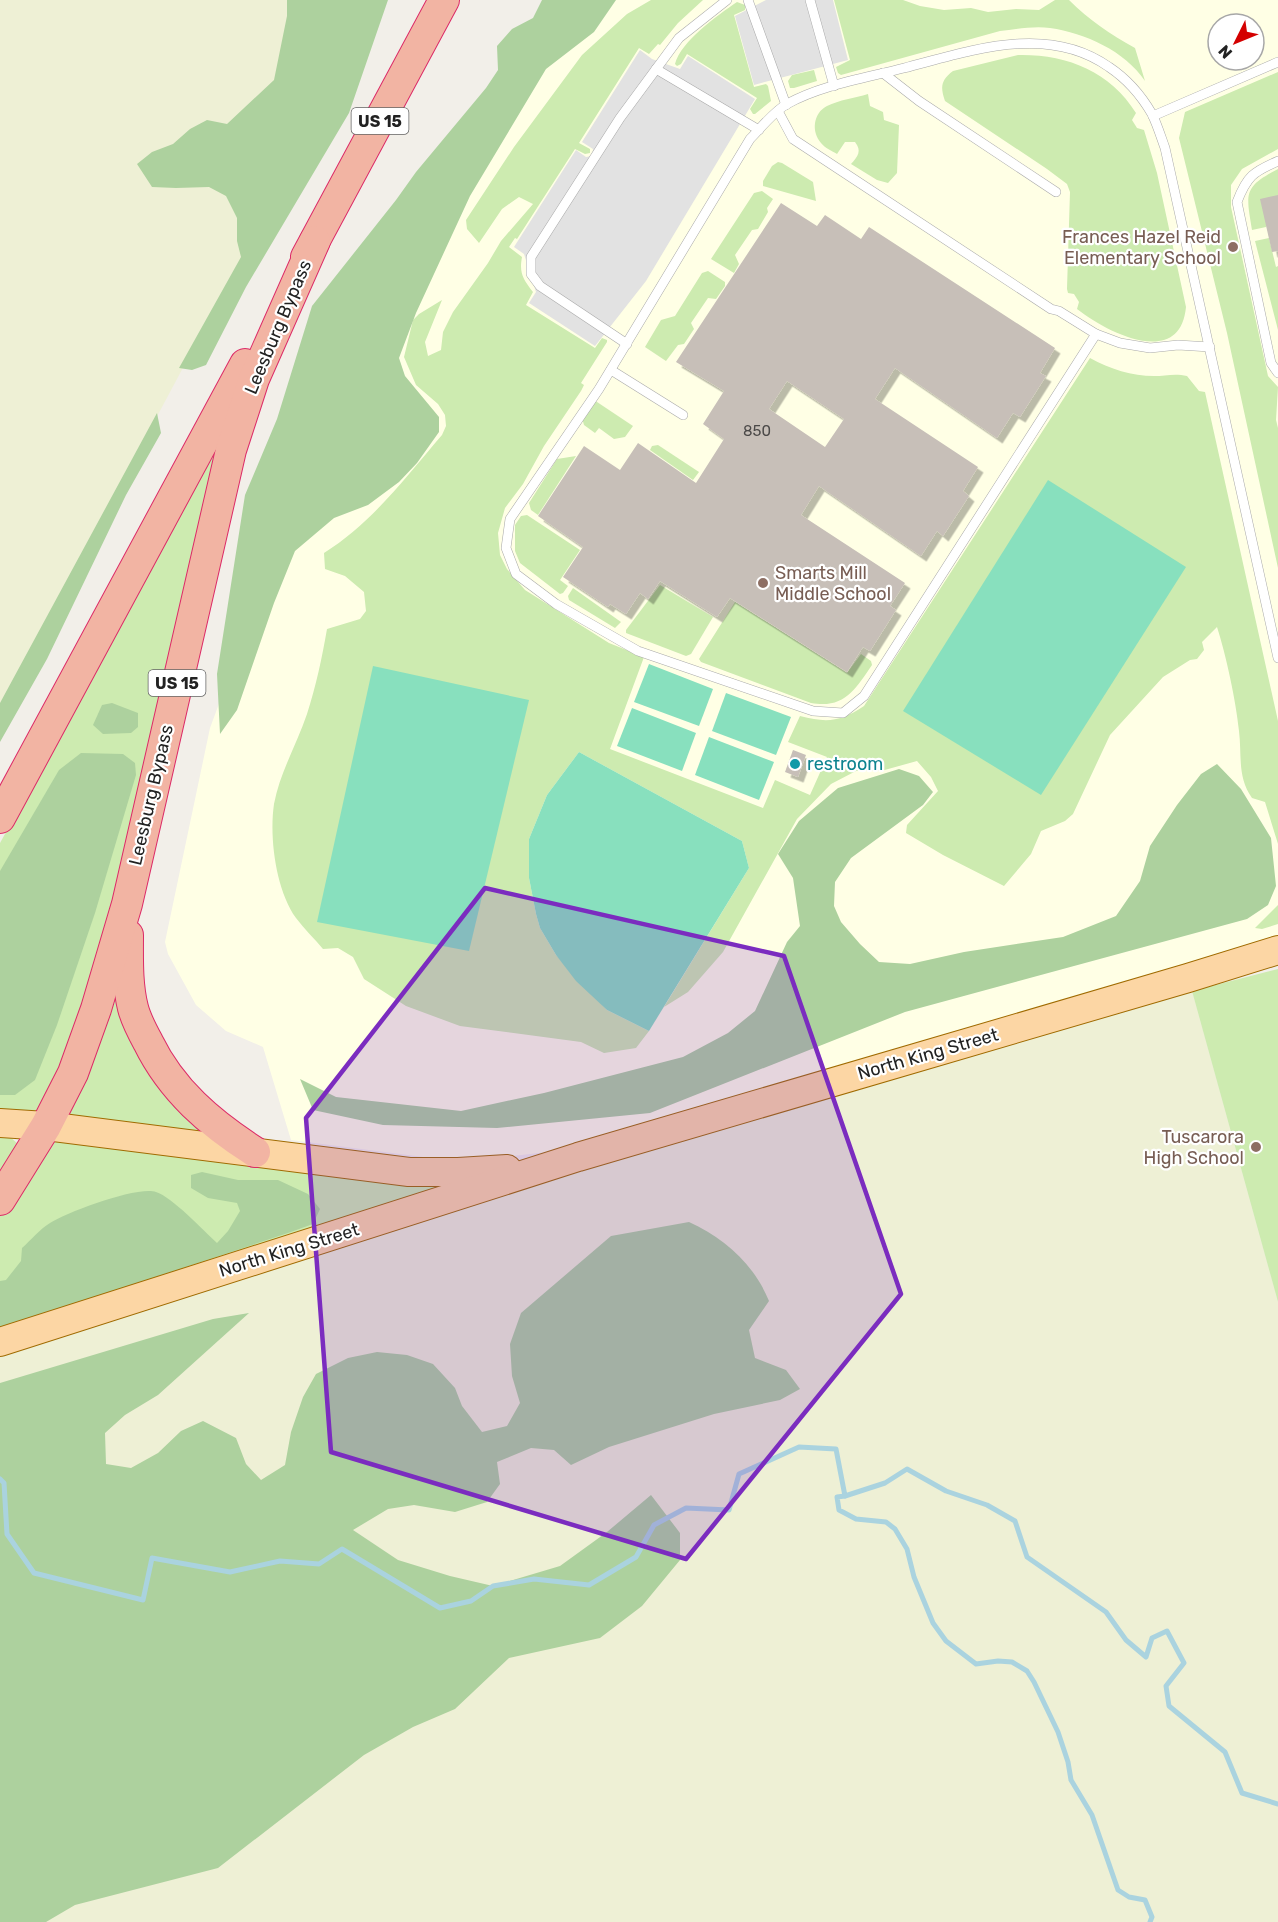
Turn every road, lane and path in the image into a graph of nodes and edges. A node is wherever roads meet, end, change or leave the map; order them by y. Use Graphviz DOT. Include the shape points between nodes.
graph roads {
  1 [pos="444,0"];
  2 [pos="727,0"];
  3 [pos="748,0"];
  4 [pos="810,0"];
  5 [pos="1278,62"];
  6 [pos="656,69"];
  7 [pos="883,73"];
  8 [pos="834,86"];
  9 [pos="786,105"];
  10 [pos="778,111"];
  11 [pos="1153,116"];
  12 [pos="759,130"];
  13 [pos="1278,161"];
  14 [pos="1056,192"];
  15 [pos="315,241"];
  16 [pos="1096,334"];
  17 [pos="627,344"];
  18 [pos="1210,347"];
  19 [pos="611,370"];
  20 [pos="1278,373"];
  21 [pos="683,415"];
  22 [pos="1278,600"];
  23 [pos="1266,603"];
  24 [pos="1278,658"];
  25 [pos="0,818"];
  26 [pos="127,904"];
  27 [pos="1278,950"];
  28 [pos="0,1123"];
  29 [pos="46,1126"];
  30 [pos="255,1152"];
  31 [pos="578,1157"];
  32 [pos="0,1200"];
  33 [pos="0,1342"];
  1 -- 15 [label="highway, Leesburg Bypass / US 15"];
  2 -- 6 [label="lane" via="679,38"];
  3 -- 9 [label="lane"];
  4 -- 8 [label="lane"];
  5 -- 11 [label="lane"];
  6 -- 12 [label="lane"];
  6 -- 17 [label="lane" via="531,256 531,273 540,286"];
  7 -- 8 [label="lane"];
  7 -- 11 [label="lane" via="968,52 1046,43 1098,59 1134,88"];
  7 -- 14 [label="lane"];
  8 -- 9 [label="lane"];
  9 -- 10 [label="lane"];
  10 -- 12 [label="lane"];
  10 -- 16 [label="lane" via="793,139"];
  11 -- 18 [label="lane" via="1165,148"];
  12 -- 17 [label="lane"];
  13 -- 20 [label="lane" via="1255,171 1237,202 1271,363"];
  15 -- 25 [label="highway, Leesburg Bypass / US 15" via="210,426"];
  15 -- 26 [label="highway, Leesburg Bypass / US 15" via="254,379 231,450"];
  16 -- 18 [label="lane" via="1150,348"];
  16 -- 19 [label="lane" via="864,696 843,713 813,711 638,651 556,604 516,574 506,548 510,519"];
  17 -- 19 [label="lane"];
  18 -- 23 [label="lane"];
  19 -- 21 [label="lane"];
  22 -- 23 [label="lane"];
  23 -- 24 [label="lane"];
  26 -- 29 [label="highway, Leesburg Bypass / US 15" via="96,1010 73,1072"];
  26 -- 30 [label="highway" via="128,975 133,1008 155,1056 196,1108"];
  27 -- 31 [label="main road, North King Street"];
  28 -- 29 [label="main road, North King Street"];
  29 -- 30 [label="main road, North King Street"];
  29 -- 32 [label="highway, Leesburg Bypass / US 15"];
  30 -- 31 [label="main road, North King Street" via="435,1173 516,1168"];
  31 -- 33 [label="main road, North King Street"];
}
